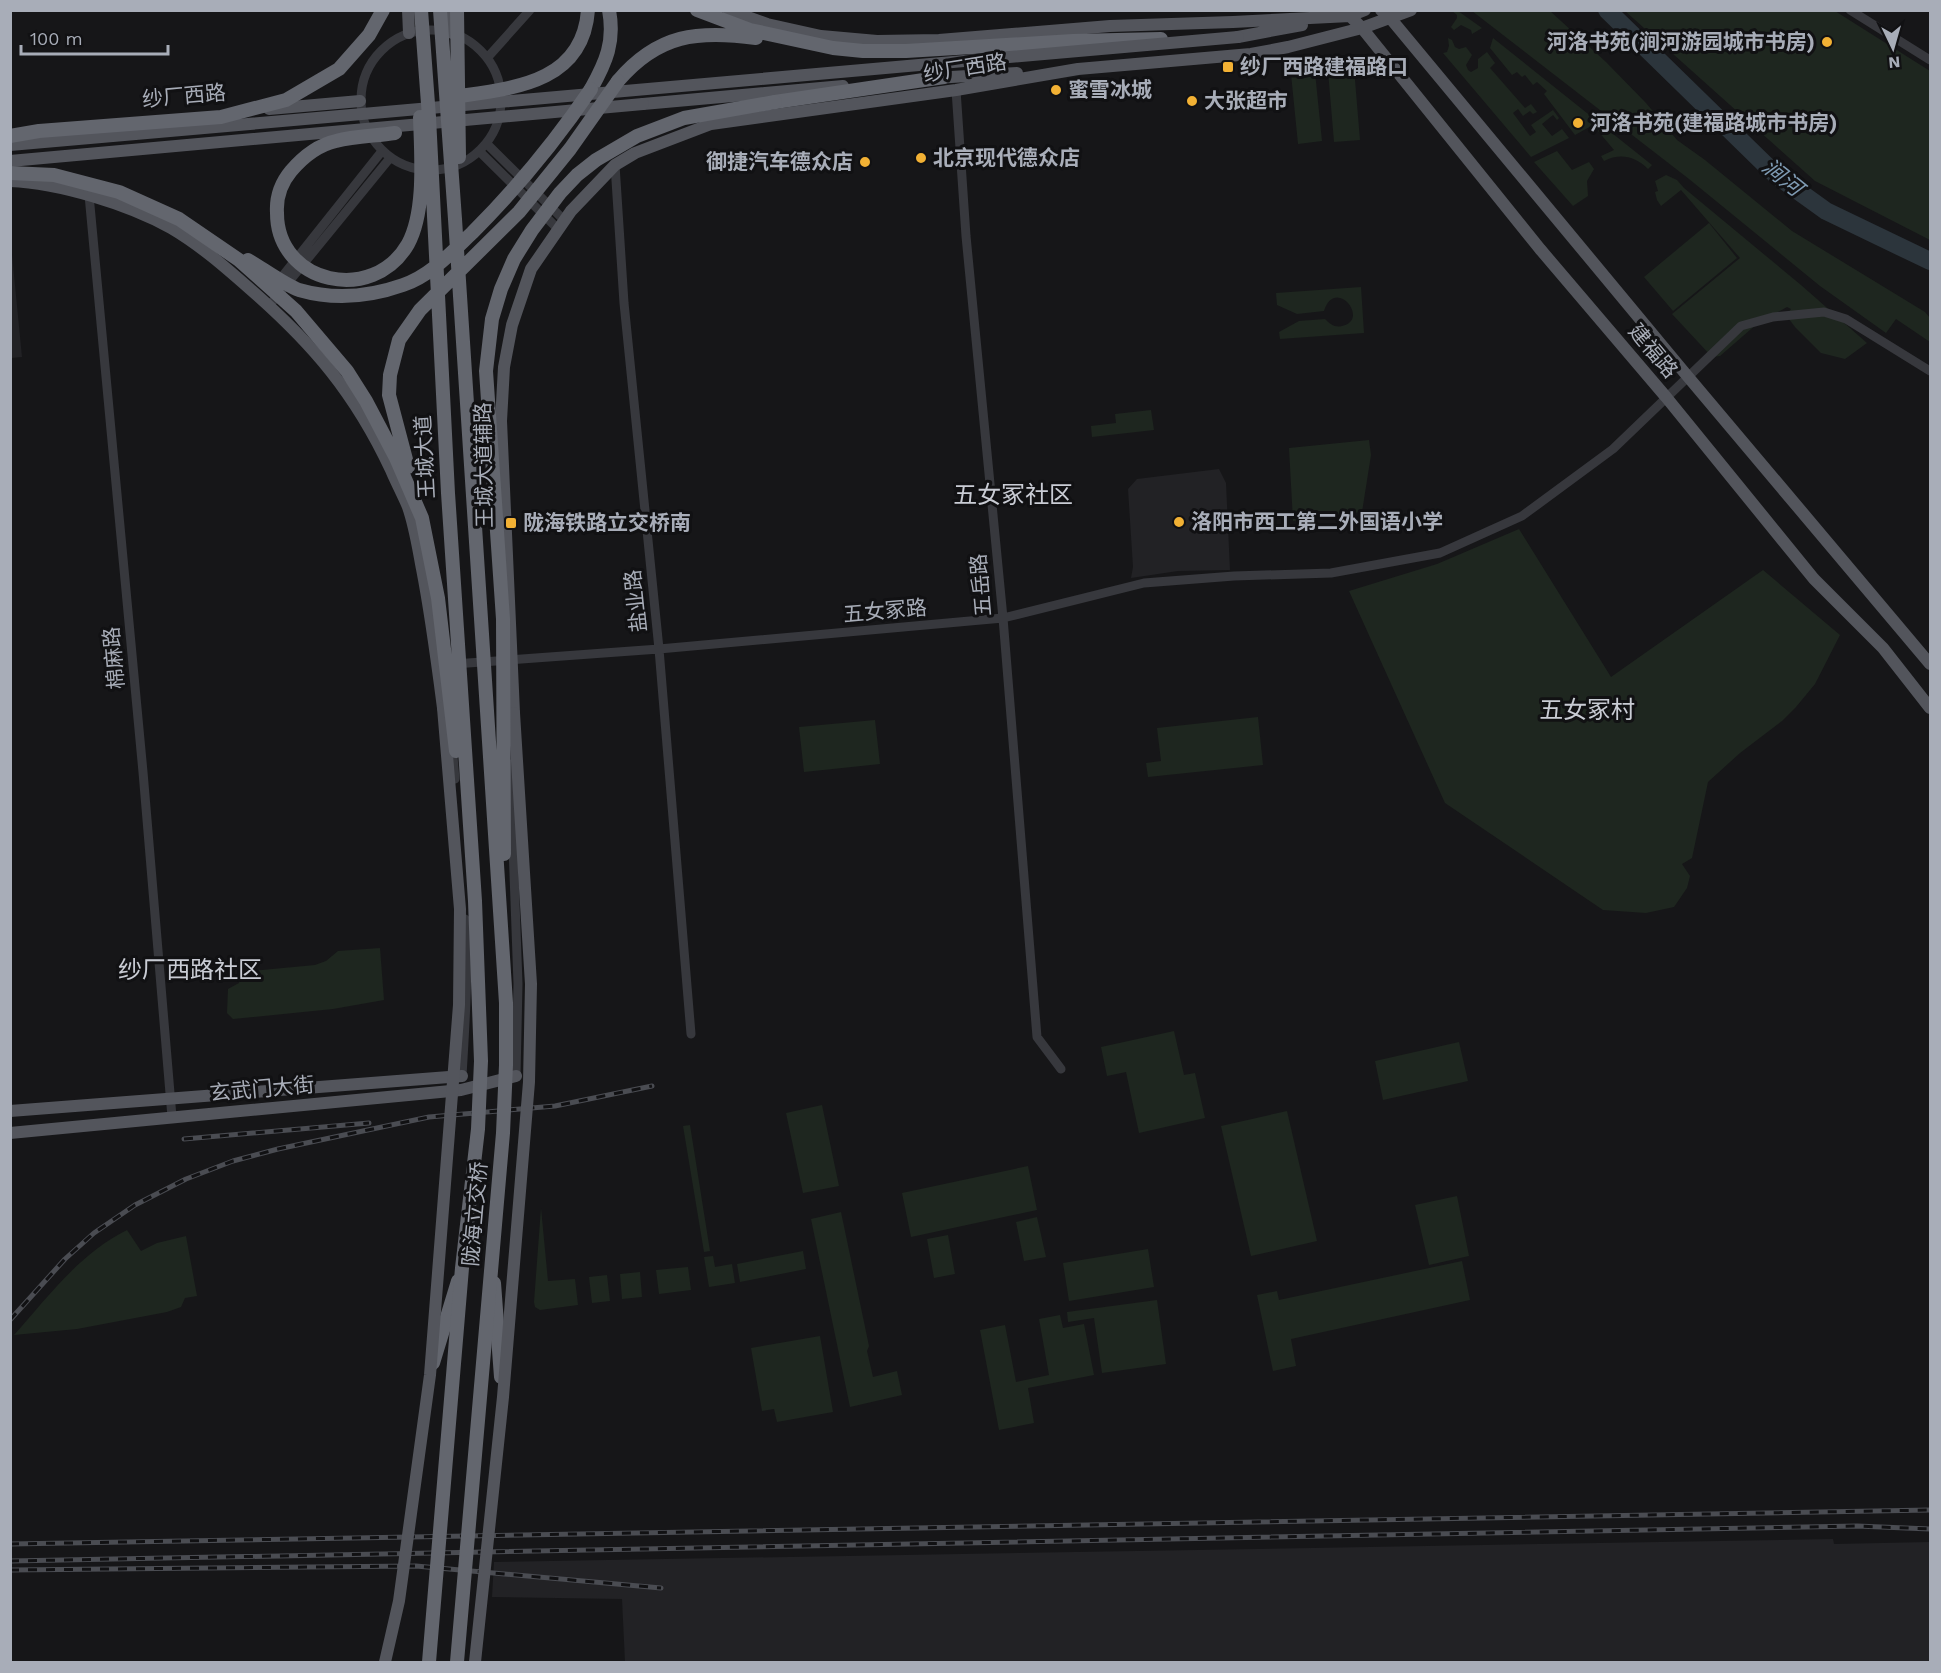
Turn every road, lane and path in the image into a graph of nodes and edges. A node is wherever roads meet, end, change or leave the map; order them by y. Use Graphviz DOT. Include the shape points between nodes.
graph roads {
  1 [pos="383,10"];
  2 [pos="408,10"];
  3 [pos="416,10"];
  4 [pos="422,10"];
  5 [pos="440,10"];
  6 [pos="450,10"];
  7 [pos="457,10"];
  8 [pos="530,10"];
  9 [pos="588,10"];
  10 [pos="609,10"];
  11 [pos="698,10"];
  12 [pos="728,10"];
  13 [pos="1365,10"];
  14 [pos="1411,10"];
  15 [pos="1850,10"];
  16 [pos="1345,13"];
  17 [pos="1386,15"];
  18 [pos="1362,28"];
  19 [pos="409,33"];
  20 [pos="452,33"];
  21 [pos="1238,37"];
  22 [pos="833,48"];
  23 [pos="488,57"];
  24 [pos="1930,60"];
  25 [pos="1078,69"];
  26 [pos="944,77"];
  27 [pos="956,90"];
  28 [pos="460,96"];
  29 [pos="360,101"];
  30 [pos="553,112"];
  31 [pos="260,123"];
  32 [pos="10,129"];
  33 [pos="395,134"];
  34 [pos="10,136"];
  35 [pos="487,144"];
  36 [pos="10,145"];
  37 [pos="382,151"];
  38 [pos="480,152"];
  39 [pos="390,158"];
  40 [pos="10,161"];
  41 [pos="615,165"];
  42 [pos="10,173"];
  43 [pos="10,181"];
  44 [pos="89,195"];
  45 [pos="179,219"];
  46 [pos="455,219"];
  47 [pos="561,224"];
  48 [pos="266,303"];
  49 [pos="1930,371"];
  50 [pos="1688,376"];
  51 [pos="1666,397"];
  52 [pos="422,518"];
  53 [pos="1003,618"];
  54 [pos="658,649"];
  55 [pos="511,659"];
  56 [pos="1930,664"];
  57 [pos="438,665"];
  58 [pos="1930,708"];
  59 [pos="475,901"];
  60 [pos="479,978"];
  61 [pos="506,1004"];
  62 [pos="691,1034"];
  63 [pos="1061,1069"];
  64 [pos="462,1076"];
  65 [pos="516,1076"];
  66 [pos="170,1097"];
  67 [pos="10,1111"];
  68 [pos="171,1117"];
  69 [pos="10,1133"];
  70 [pos="492,1257"];
  71 [pos="462,1268"];
  72 [pos="430,1375"];
  73 [pos="503,1397"];
  74 [pos="435,1603"];
  75 [pos="385,1662"];
  76 [pos="425,1662"];
  77 [pos="429,1662"];
  78 [pos="457,1662"];
  79 [pos="475,1662"];
  1 -- 34 [label="highway, bridge" via="369,34 339,69 286,100 221,117"];
  2 -- 19 [label="main road"];
  3 -- 33 [label="highway, bridge" via="421,188 408,244 383,269 349,280 318,274 298,262 283,243 278,227 278,195 286,177 303,159 336,141"];
  4 -- 59 [label="highway, 王城大道, bridge"];
  5 -- 46 [label="highway, bridge"];
  6 -- 20 [label="main road"];
  7 -- 46 [label="highway, bridge" via="459,135"];
  8 -- 23 [label="street"];
  9 -- 28 [label="highway, bridge" via="582,42 559,68 521,86"];
  10 -- 45 [label="highway, bridge" via="610,44 603,68 564,129 508,197 451,254 404,285 372,294 338,297 297,289"];
  11 -- 22 [label="highway" via="750,30"];
  12 -- 16 [label="main road, 纱厂西路" via="821,36 878,41"];
  13 -- 16 [label="main road, 纱厂西路"];
  14 -- 17 [label="main road, 纱厂西路"];
  15 -- 24 [label="street"];
  16 -- 18 [label="main road, 建福路"];
  16 -- 21 [label="main road"];
  17 -- 18 [label="main road, 纱厂西路"];
  17 -- 50 [label="main road, 建福路"];
  18 -- 25 [label="main road, 纱厂西路" via="1251,54"];
  18 -- 51 [label="main road, 建福路" via="1540,249"];
  19 -- 20 [label="street"];
  19 -- 29 [label="street" via="389,43 374,59 364,79"];
  20 -- 23 [label="street" via="472,42"];
  21 -- 22 [label="highway, bridge" via="906,51"];
  21 -- 31 [label="main road, bridge"];
  22 -- 52 [label="highway, bridge" via="704,34 670,41 632,65 519,212 420,310 399,340 389,395"];
  23 -- 35 [label="street" via="502,92 502,110"];
  25 -- 26 [label="main road"];
  25 -- 27 [label="main road, 纱厂西路"];
  26 -- 30 [label="main road, bridge"];
  26 -- 61 [label="highway, bridge" via="684,118 637,136 596,160 560,193 514,260 495,309 486,381 503,619"];
  27 -- 41 [label="main road, 纱厂西路" via="711,124 635,153"];
  27 -- 53 [label="street, 五岳路"];
  28 -- 31 [label="main road, bridge"];
  29 -- 32 [label="main road, 纱厂西路"];
  29 -- 37 [label="street" via="370,136"];
  30 -- 33 [label="main road, bridge"];
  30 -- 40 [label="main road, bridge"];
  31 -- 36 [label="main road, bridge"];
  35 -- 38 [label="street"];
  35 -- 47 [label="street"];
  37 -- 39 [label="street"];
  37 -- 48 [label="street"];
  38 -- 39 [label="street" via="460,165 436,171 412,168"];
  38 -- 47 [label="street"];
  39 -- 48 [label="street"];
  41 -- 47 [label="main road, 纱厂西路"];
  41 -- 54 [label="street, 盐业路" via="624,303"];
  42 -- 45 [label="highway, bridge" via="54,175 108,189"];
  43 -- 44 [label="main road"];
  44 -- 48 [label="main road" via="179,233"];
  44 -- 66 [label="street, 棉麻路"];
  45 -- 52 [label="highway, bridge" via="239,260 296,310 347,371 396,458"];
  46 -- 61 [label="highway, 陇海立交桥, bridge"];
  47 -- 55 [label="main road, 王城大道辅路" via="531,269 512,325 504,367 501,421"];
  48 -- 57 [label="main road" via="327,365 379,445 408,507"];
  49 -- 50 [label="street, 五女冢路" via="1846,319 1824,312 1773,317 1741,326"];
  50 -- 51 [label="street, 五女冢路"];
  50 -- 56 [label="main road, 建福路"];
  51 -- 53 [label="street, 五女冢路" via="1613,448 1522,516 1440,553 1332,573 1144,583"];
  51 -- 58 [label="main road, 建福路" via="1814,579 1883,648"];
  52 -- 60 [label="highway, bridge" via="438,598 455,735"];
  53 -- 54 [label="street, 五女冢路"];
  53 -- 63 [label="street, 五岳路" via="1037,1037"];
  54 -- 55 [label="street, 五女冢路"];
  54 -- 62 [label="street, 盐业路"];
  55 -- 57 [label="street, 五女冢路"];
  55 -- 65 [label="street" via="508,710 518,984"];
  55 -- 73 [label="main road, 王城大道辅路, bridge" via="531,1014 529,1083"];
  57 -- 64 [label="street" via="450,708 467,947"];
  57 -- 72 [label="main road, bridge" via="460,909 459,1005"];
  59 -- 60 [label="highway, 陇海立交桥, bridge"];
  60 -- 71 [label="highway, 陇海立交桥, bridge" via="478,1129"];
  61 -- 70 [label="highway, 陇海立交桥, bridge" via="503,1133"];
  64 -- 66 [label="main road, 玄武门大街"];
  65 -- 68 [label="main road, 玄武门大街" via="461,1090"];
  66 -- 67 [label="main road, 玄武门大街"];
  66 -- 68 [label="street, 棉麻路"];
  68 -- 69 [label="main road, 玄武门大街"];
  70 -- 73 [label="highway, bridge"];
  70 -- 78 [label="highway, 陇海立交桥, bridge"];
  71 -- 72 [label="highway, bridge"];
  71 -- 74 [label="highway, 陇海立交桥, bridge"];
  72 -- 75 [label="main road, bridge" via="399,1601"];
  73 -- 79 [label="main road, 王城大道辅路, bridge"];
  74 -- 76 [label="highway, bridge"];
  74 -- 77 [label="highway, 陇海立交桥, bridge"];
}
